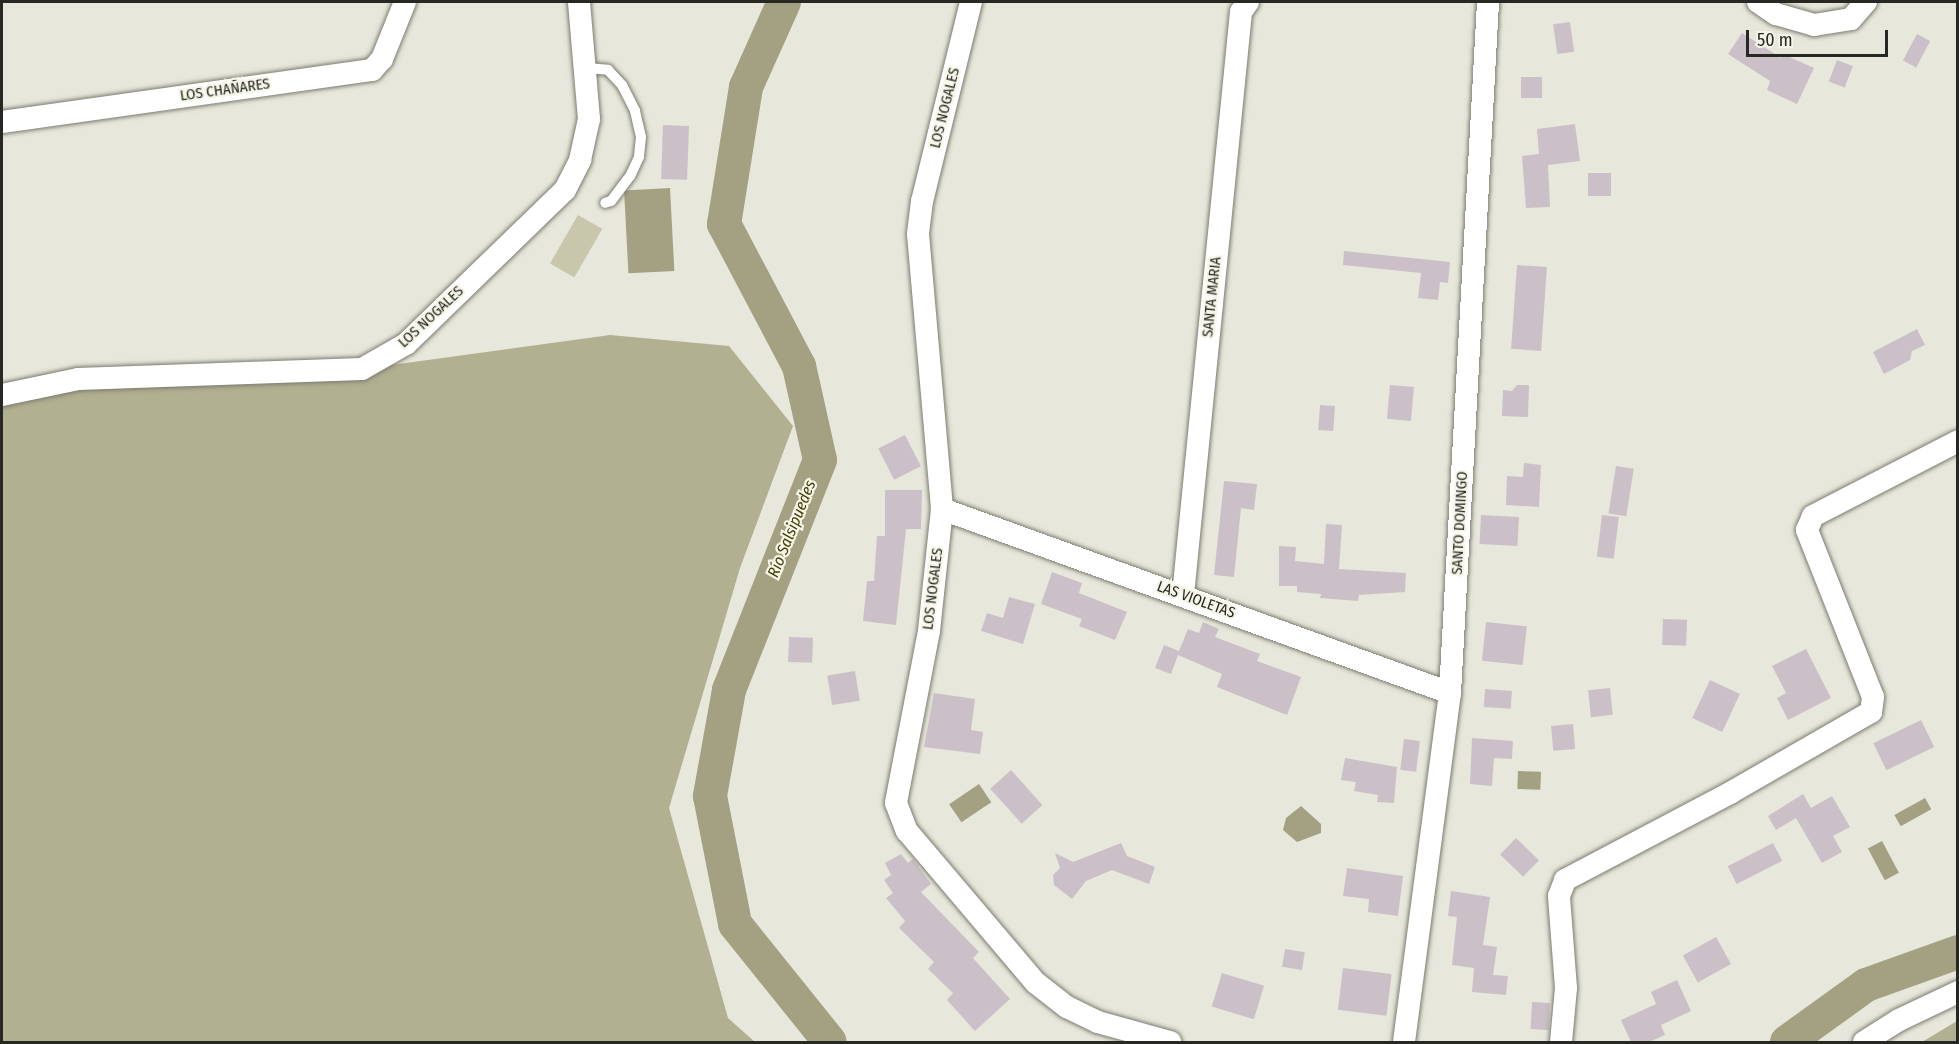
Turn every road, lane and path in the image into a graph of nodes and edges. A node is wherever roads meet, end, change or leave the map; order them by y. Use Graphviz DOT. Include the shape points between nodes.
graph roads {
  1 [pos="405,2"];
  2 [pos="579,2"];
  3 [pos="971,2"];
  4 [pos="1248,2"];
  5 [pos="1488,2"];
  6 [pos="1758,2"];
  7 [pos="1866,2"];
  8 [pos="587,68"];
  9 [pos="2,122"];
  10 [pos="605,202"];
  11 [pos="2,395"];
  12 [pos="1958,441"];
  13 [pos="942,509"];
  14 [pos="1183,595"];
  15 [pos="1450,693"];
  16 [pos="1958,992"];
  17 [pos="1170,1042"];
  18 [pos="1404,1042"];
  19 [pos="1561,1042"];
  20 [pos="1864,1042"];
  1 -- 9 [label="street, LOS CHAÑARES" via="382,59 372,70"];
  2 -- 8 [label="street, LOS NOGALES"];
  3 -- 13 [label="street, LOS NOGALES" via="922,201 918,234"];
  4 -- 14 [label="street, SANTA MARIA" via="1241,12"];
  5 -- 15 [label="street, SANTO DOMINGO"];
  6 -- 7 [label="street" via="1776,14 1814,25 1851,19"];
  8 -- 10 [label="lane" via="608,70 622,85 635,111 641,137 639,157 630,176 611,201"];
  8 -- 11 [label="street, LOS NOGALES" via="589,119 580,160 565,190 406,344 362,369 78,379"];
  12 -- 19 [label="street" via="1813,516 1807,530 1873,697 1871,712 1730,793 1565,880 1559,896 1566,988"];
  13 -- 14 [label="street, LAS VIOLETAS"];
  13 -- 17 [label="street, LOS NOGALES" via="929,631 896,802 907,831 1036,983 1067,1007 1098,1022"];
  14 -- 15 [label="street, LAS VIOLETAS"];
  15 -- 18 [label="street, SANTO DOMINGO"];
  16 -- 20 [label="street"];
}
